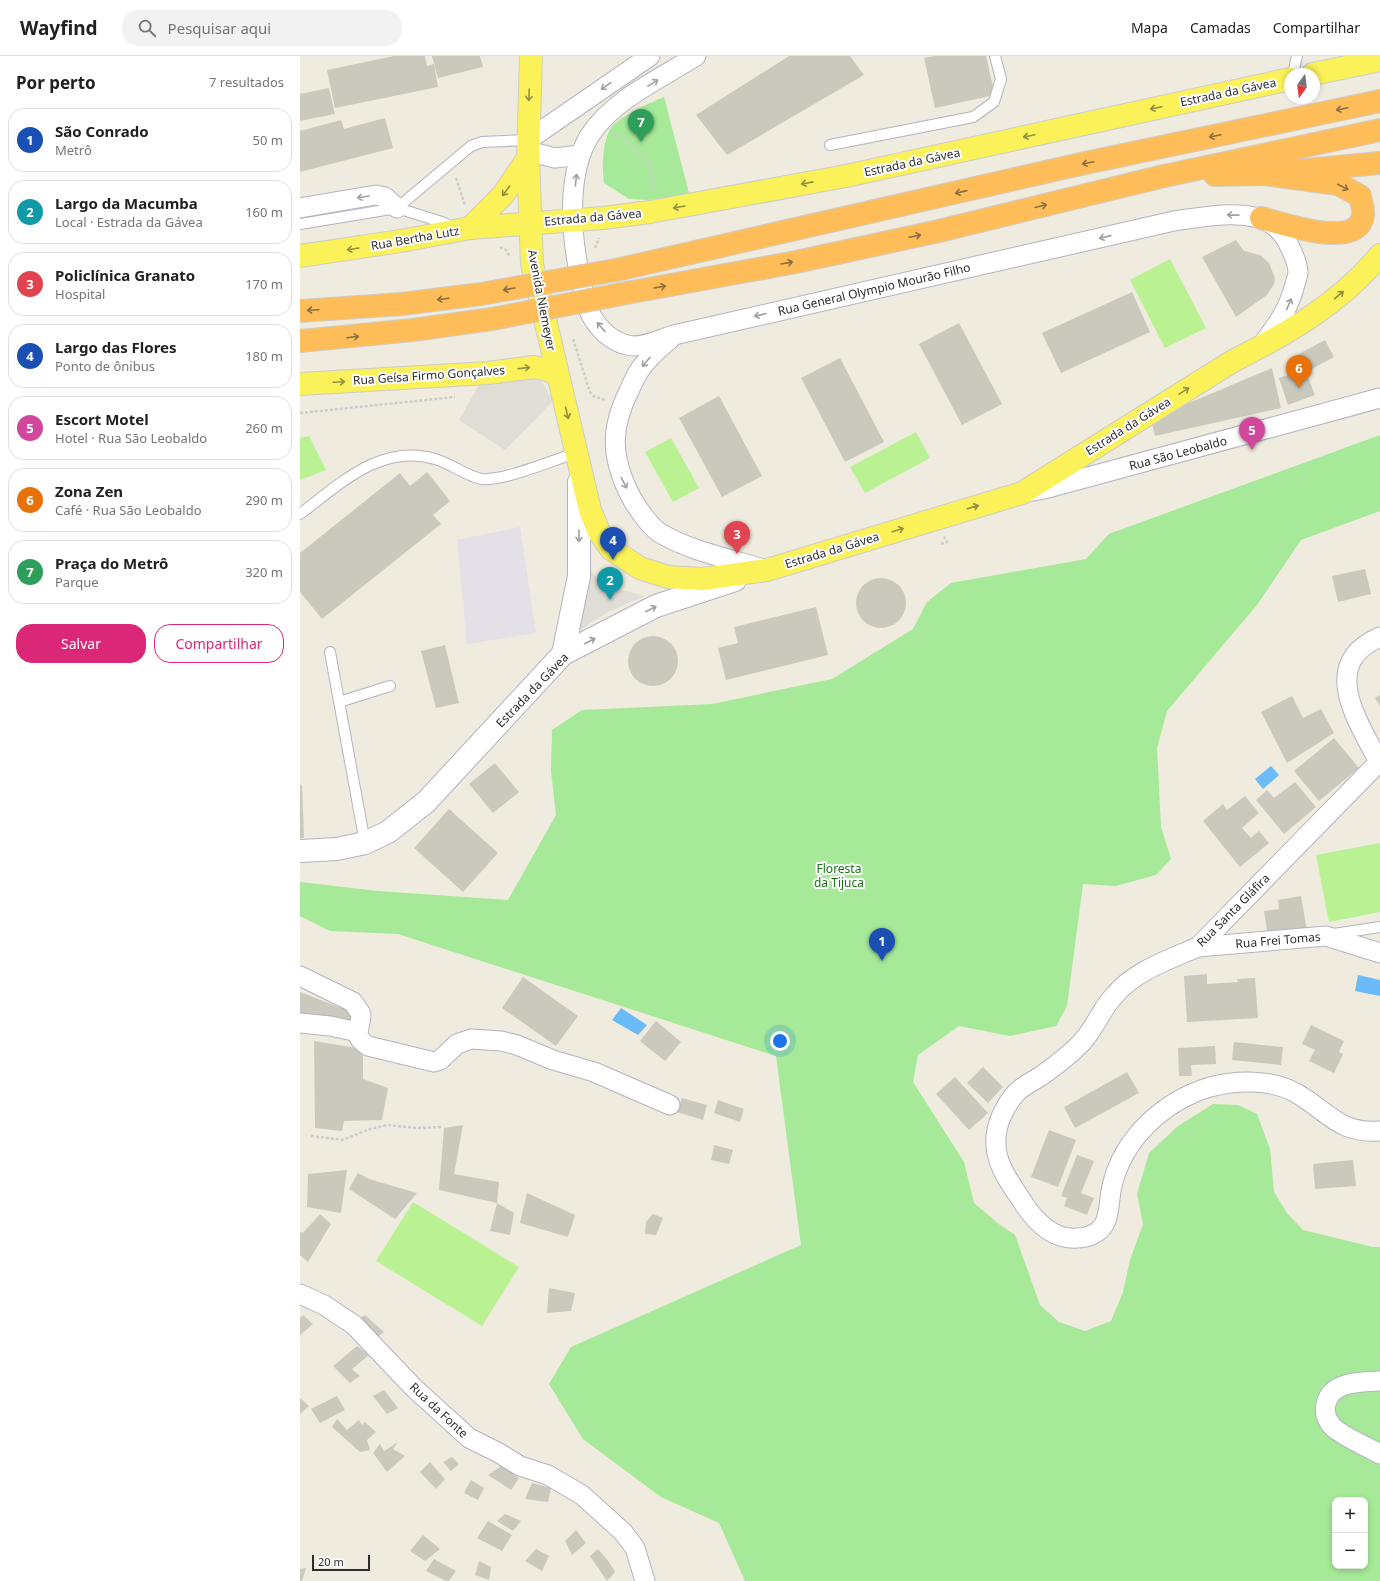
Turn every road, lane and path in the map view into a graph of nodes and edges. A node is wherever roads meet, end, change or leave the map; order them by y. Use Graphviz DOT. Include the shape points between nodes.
graph roads {
  1 [pos="532,56"];
  2 [pos="650,56"];
  3 [pos="696,56"];
  4 [pos="995,56"];
  5 [pos="1297,56"];
  6 [pos="1380,60"];
  7 [pos="1294,68"];
  8 [pos="1320,73"];
  9 [pos="1284,80"];
  10 [pos="1380,101"];
  11 [pos="1380,130"];
  12 [pos="590,136"];
  13 [pos="830,145"];
  14 [pos="528,150"];
  15 [pos="580,155"];
  16 [pos="450,162"];
  17 [pos="1380,163"];
  18 [pos="1263,174"];
  19 [pos="1164,176"];
  20 [pos="655,198"];
  21 [pos="300,208"];
  22 [pos="397,208"];
  23 [pos="1261,218"];
  24 [pos="572,219"];
  25 [pos="464,222"];
  26 [pos="530,222"];
  27 [pos="300,224"];
  28 [pos="1380,255"];
  29 [pos="300,256"];
  30 [pos="300,311"];
  31 [pos="571,334"];
  32 [pos="674,335"];
  33 [pos="300,341"];
  34 [pos="1260,348"];
  35 [pos="557,375"];
  36 [pos="300,384"];
  37 [pos="458,397"];
  38 [pos="1380,398"];
  39 [pos="610,402"];
  40 [pos="300,413"];
  41 [pos="577,461"];
  42 [pos="1022,493"];
  43 [pos="300,514"];
  44 [pos="947,542"];
  45 [pos="942,544"];
  46 [pos="766,570"];
  47 [pos="1380,637"];
  48 [pos="330,652"];
  49 [pos="563,654"];
  50 [pos="390,686"];
  51 [pos="339,702"];
  52 [pos="1379,763"];
  53 [pos="365,842"];
  54 [pos="300,852"];
  55 [pos="1380,927"];
  56 [pos="1326,936"];
  57 [pos="1198,947"];
  58 [pos="1380,953"];
  59 [pos="300,976"];
  60 [pos="300,1023"];
  61 [pos="358,1032"];
  62 [pos="670,1105"];
  63 [pos="442,1127"];
  64 [pos="1380,1131"];
  65 [pos="311,1136"];
  66 [pos="300,1294"];
  67 [pos="1380,1381"];
  68 [pos="1380,1454"];
  69 [pos="645,1581"];
  1 -- 14 [label="main road, Avenida Niemeyer, one-way"];
  2 -- 14 [label="street, one-way"];
  12 -- 3 [label="street, one-way" via="600,122 621,103"];
  4 -- 13 [label="lane" via="1001,79 994,102 973,117"];
  5 -- 7 [label="lane"];
  6 -- 8 [label="main road"];
  9 -- 24 [label="main road, Estrada da Gávea, one-way" via="838,178 650,212"];
  10 -- 30 [label="highway, one-way, bridge" via="1076,165 616,270 481,294 402,304"];
  11 -- 19 [label="highway"];
  12 -- 15 [label="street"];
  12 -- 20 [label="path" via="622,136 650,164"];
  14 -- 15 [label="street" via="555,158"];
  14 -- 16 [label="lane" via="476,144"];
  14 -- 25 [label="main road, one-way" via="503,195"];
  14 -- 26 [label="main road, Avenida Niemeyer"];
  24 -- 15 [label="street, Rua General Olympio Mourão Filho, one-way"];
  16 -- 22 [label="lane"];
  16 -- 25 [label="path"];
  17 -- 18 [label="highway"];
  18 -- 19 [label="highway"];
  18 -- 23 [label="highway, one-way" via="1338,184 1360,196 1363,215 1359,225 1349,233 1319,233"];
  33 -- 19 [label="highway, one-way, bridge" via="492,319 796,262 940,231"];
  22 -- 21 [label="street, one-way" via="385,197 376,195"];
  22 -- 25 [label="lane" via="442,222"];
  22 -- 27 [label="lane"];
  23 -- 32 [label="street, Rua General Olympio Mourão Filho, one-way" via="1222,215 1174,221"];
  34 -- 23 [label="street, Rua General Olympio Mourão Filho, one-way" via="1283,317 1291,300 1298,272 1286,237"];
  24 -- 26 [label="main road, Estrada da Gávea"];
  32 -- 24 [label="street, Rua General Olympio Mourão Filho, one-way" via="642,345 629,346 617,342 598,326 590,314 584,293 577,264"];
  25 -- 26 [label="main road, Rua Bertha Lutz"];
  25 -- 29 [label="main road, Rua Bertha Lutz, one-way" via="401,241"];
  26 -- 35 [label="main road, Avenida Niemeyer" via="532,264"];
  34 -- 28 [label="main road, Estrada da Gávea, one-way" via="1305,321 1338,297"];
  31 -- 39 [label="path" via="590,392 593,396"];
  32 -- 46 [label="street, one-way" via="642,366 621,407 614,439 620,474 634,503 659,532 692,548"];
  42 -- 34 [label="main road, Estrada da Gávea, one-way" via="1233,361"];
  36 -- 35 [label="main road, Rua Geísa Firmo Gonçalves, one-way" via="488,373 534,367"];
  35 -- 41 [label="main road, Avenida Niemeyer, one-way"];
  37 -- 40 [label="path"];
  38 -- 42 [label="street, Rua São Leobaldo"];
  41 -- 43 [label="lane" via="497,479 481,479 434,459 405,455 382,459 362,468"];
  41 -- 46 [label="main road, Avenida Niemeyer" via="590,510 599,532 611,548 640,568 668,578 703,579"];
  41 -- 49 [label="street, Avenida Niemeyer, one-way" via="579,576"];
  46 -- 42 [label="main road, Estrada da Gávea, one-way"];
  44 -- 45 [label="path"];
  49 -- 46 [label="street, Estrada da Gávea, one-way" via="656,606"];
  47 -- 52 [label="street" via="1370,641 1352,658 1347,673 1347,692"];
  48 -- 51 [label="lane"];
  49 -- 53 [label="street, Estrada da Gávea" via="426,802 388,832"];
  50 -- 51 [label="lane"];
  51 -- 53 [label="lane"];
  52 -- 57 [label="street, Rua Santa Gláfira"];
  53 -- 54 [label="street, Estrada da Gávea" via="337,849"];
  55 -- 56 [label="lane"];
  56 -- 57 [label="street, Rua Frei Tomas"];
  56 -- 58 [label="street, Rua Frei Tomas"];
  57 -- 64 [label="street, Rua Santa Gláfira" via="1127,981 1112,998 1083,1041 1045,1073 1017,1092 1005,1108 996,1130 996,1152 1004,1175 1028,1210 1046,1229 1062,1237 1078,1238 1093,1234 1103,1227 1119,1163 1132,1142 1147,1124 1166,1110 1187,1096 1211,1087 1240,1082 1270,1084 1294,1092 1329,1118 1347,1127 1360,1131"];
  59 -- 61 [label="street" via="353,1002 361,1014"];
  60 -- 61 [label="street"];
  61 -- 62 [label="street" via="360,1041 368,1046 434,1062 440,1060 457,1044 470,1039 500,1041 594,1072"];
  63 -- 65 [label="path" via="387,1125 343,1140"];
  66 -- 69 [label="street, Rua da Fonte" via="324,1305 354,1325 413,1387 468,1438 499,1453 516,1465 548,1475 566,1484 587,1499 623,1532 635,1548"];
  67 -- 68 [label="street" via="1354,1382 1336,1388 1328,1396 1325,1406 1326,1416 1333,1427"];
}
